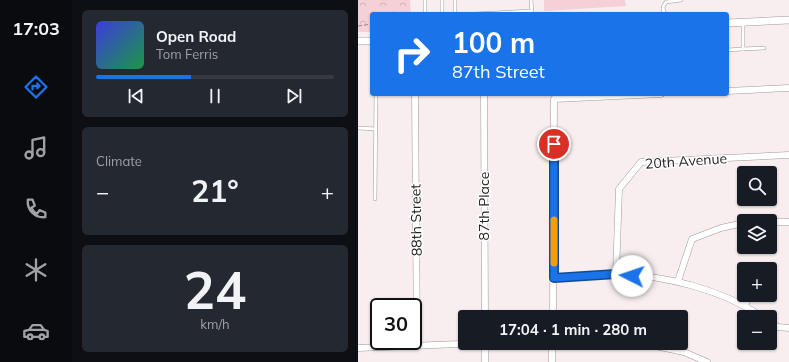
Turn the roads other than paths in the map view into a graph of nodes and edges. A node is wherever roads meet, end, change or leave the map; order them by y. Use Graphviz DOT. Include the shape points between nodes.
graph roads {
  1 [pos="425,0"];
  2 [pos="442,0"];
  3 [pos="455,0"];
  4 [pos="532,0"];
  5 [pos="681,0"];
  6 [pos="425,12"];
  7 [pos="442,12"];
  8 [pos="455,12"];
  9 [pos="532,12"];
  10 [pos="664,12"];
  11 [pos="789,20"];
  12 [pos="743,23"];
  13 [pos="729,24"];
  14 [pos="358,41"];
  15 [pos="370,41"];
  16 [pos="764,48"];
  17 [pos="743,49"];
  18 [pos="729,50"];
  19 [pos="789,88"];
  20 [pos="729,91"];
  21 [pos="376,96"];
  22 [pos="415,96"];
  23 [pos="484,96"];
  24 [pos="618,96"];
  25 [pos="358,128"];
  26 [pos="376,129"];
  27 [pos="789,155"];
  28 [pos="375,199"];
  29 [pos="777,222"];
  30 [pos="789,222"];
  31 [pos="737,225"];
  32 [pos="616,274"];
  33 [pos="554,278"];
  34 [pos="678,281"];
  35 [pos="417,298"];
  36 [pos="746,302"];
  37 [pos="745,305"];
  38 [pos="485,310"];
  39 [pos="553,310"];
  40 [pos="752,310"];
  41 [pos="777,327"];
  42 [pos="789,328"];
  43 [pos="458,344"];
  44 [pos="422,346"];
  45 [pos="358,348"];
  46 [pos="370,348"];
  47 [pos="485,350"];
  48 [pos="552,350"];
  49 [pos="674,350"];
  50 [pos="484,362"];
  51 [pos="552,362"];
  52 [pos="706,362"];
  1 -- 6 [label="lane"];
  2 -- 7 [label="lane"];
  3 -- 8 [label="lane"];
  4 -- 9 [label="lane"];
  5 -- 10 [label="lane" via="666,2"];
  11 -- 12 [label="street"];
  12 -- 13 [label="street"];
  12 -- 17 [label="lane"];
  14 -- 15 [label="street"];
  16 -- 17 [label="lane"];
  17 -- 18 [label="lane"];
  19 -- 20 [label="street"];
  21 -- 26 [label="lane"];
  22 -- 35 [label="street, 88th Street"];
  23 -- 38 [label="street, 87th Place"];
  24 -- 33 [label="street" via="554,99"];
  25 -- 26 [label="lane"];
  26 -- 28 [label="lane"];
  27 -- 32 [label="street, 20th Avenue" via="640,162 619,189"];
  29 -- 30 [label="street"];
  31 -- 34 [label="street" via="692,239"];
  32 -- 33 [label="street"];
  32 -- 34 [label="street"];
  33 -- 39 [label="street"];
  34 -- 37 [label="street"];
  36 -- 37 [label="street"];
  37 -- 40 [label="street"];
  41 -- 42 [label="street"];
  43 -- 44 [label="street"];
  45 -- 46 [label="street"];
  47 -- 50 [label="street"];
  48 -- 51 [label="street"];
  49 -- 52 [label="street"];
}
